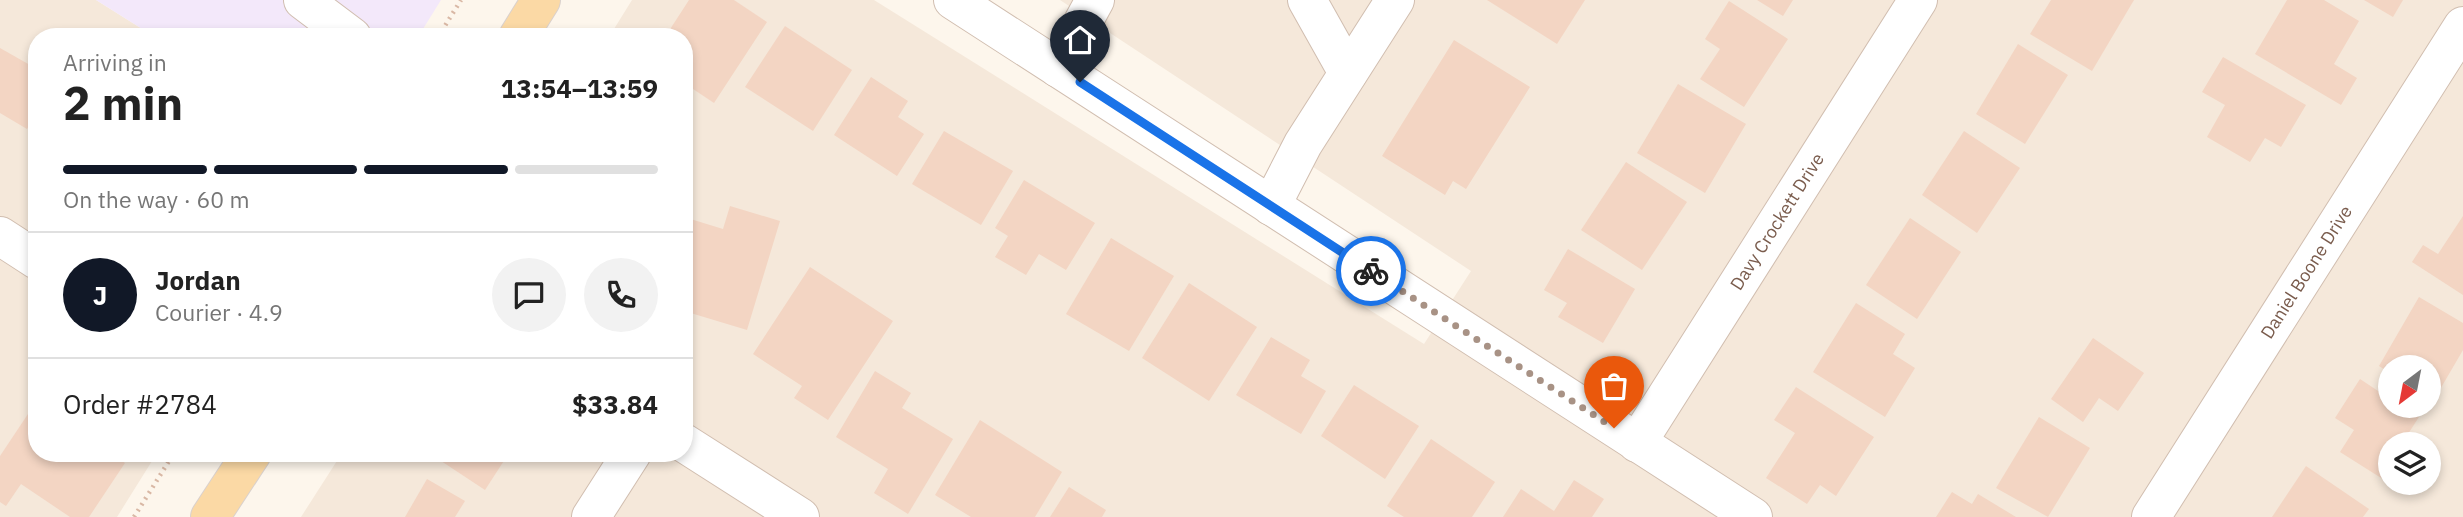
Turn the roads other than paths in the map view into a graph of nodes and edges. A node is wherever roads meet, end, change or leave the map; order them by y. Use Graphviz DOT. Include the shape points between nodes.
graph roads {
  1 [pos="541,0"];
  2 [pos="953,0"];
  3 [pos="1095,0"];
  4 [pos="1307,0"];
  5 [pos="1395,0"];
  6 [pos="1918,0"];
  7 [pos="305,1"];
  8 [pos="2463,26"];
  9 [pos="340,28"];
  10 [pos="524,28"];
  11 [pos="1058,68"];
  12 [pos="1348,73"];
  13 [pos="1271,206"];
  14 [pos="0,236"];
  15 [pos="28,254"];
  16 [pos="1637,443"];
  17 [pos="693,449"];
  18 [pos="246,462"];
  19 [pos="626,462"];
  20 [pos="210,517"];
  21 [pos="591,517"];
  22 [pos="800,517"];
  23 [pos="1753,517"];
  24 [pos="2151,517"];
  1 -- 10 [label="main road"];
  2 -- 11 [label="street"];
  3 -- 11 [label="street"];
  4 -- 12 [label="street"];
  5 -- 12 [label="street"];
  6 -- 16 [label="street, Davy Crockett Drive"];
  7 -- 9 [label="street"];
  8 -- 24 [label="street, Daniel Boone Drive"];
  11 -- 13 [label="street"];
  12 -- 13 [label="street"];
  13 -- 16 [label="street"];
  14 -- 15 [label="street"];
  16 -- 23 [label="street"];
  17 -- 22 [label="street"];
  18 -- 20 [label="main road"];
  19 -- 21 [label="street"];
}
